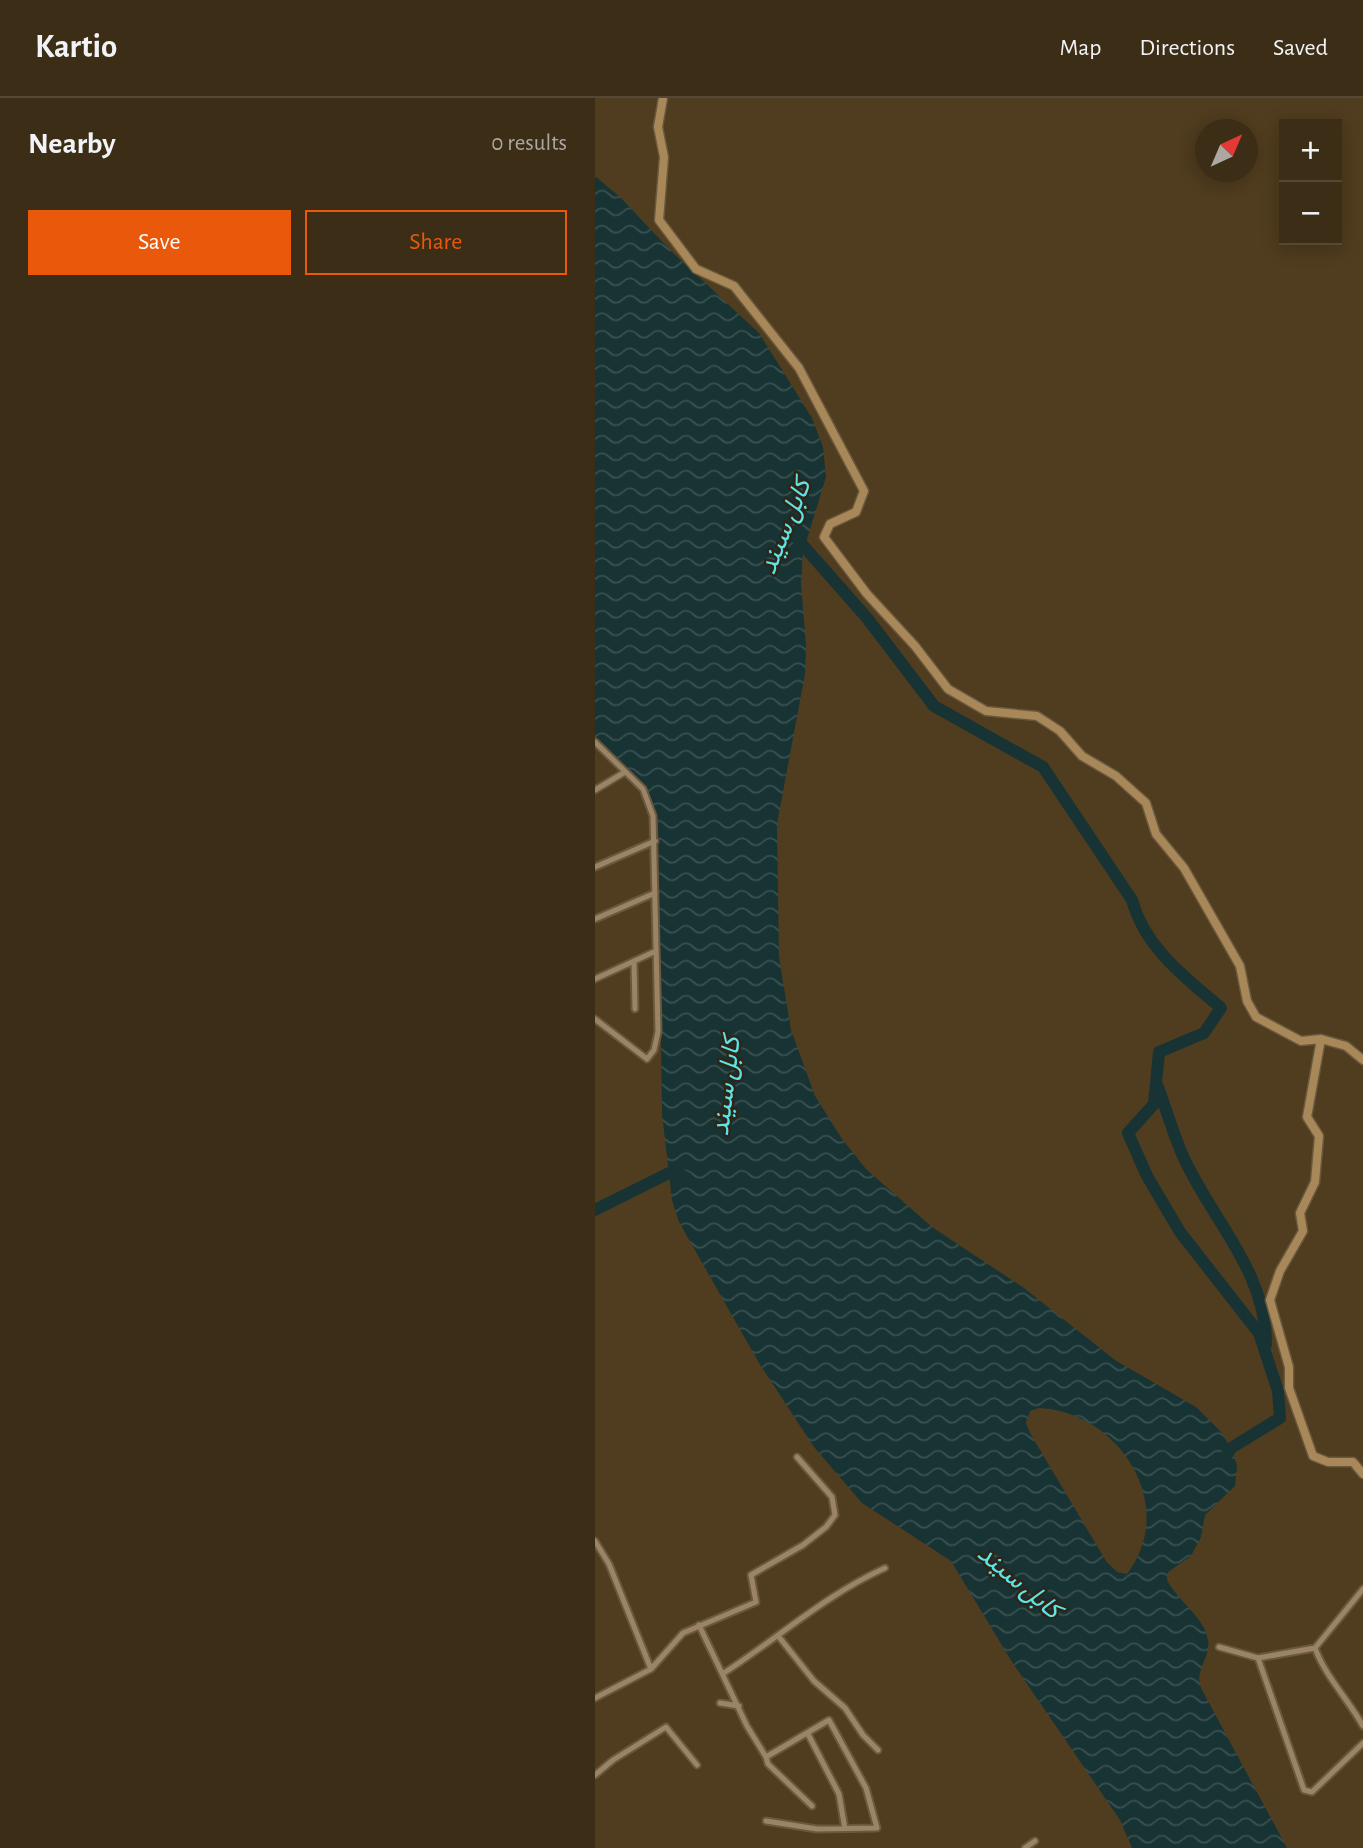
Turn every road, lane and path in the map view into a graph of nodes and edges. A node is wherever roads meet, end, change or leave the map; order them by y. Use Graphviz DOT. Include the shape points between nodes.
graph roads {
  1 [pos="663,98"];
  2 [pos="595,742"];
  3 [pos="625,772"];
  4 [pos="595,790"];
  5 [pos="655,841"];
  6 [pos="595,867"];
  7 [pos="655,893"];
  8 [pos="595,919"];
  9 [pos="656,951"];
  10 [pos="634,961"];
  11 [pos="595,979"];
  12 [pos="635,1009"];
  13 [pos="595,1019"];
  14 [pos="1321,1039"];
  15 [pos="1363,1060"];
  16 [pos="797,1457"];
  17 [pos="1363,1474"];
  18 [pos="595,1541"];
  19 [pos="885,1568"];
  20 [pos="1363,1589"];
  21 [pos="699,1625"];
  22 [pos="779,1637"];
  23 [pos="1219,1647"];
  24 [pos="1315,1648"];
  25 [pos="1258,1658"];
  26 [pos="651,1669"];
  27 [pos="724,1673"];
  28 [pos="595,1698"];
  29 [pos="720,1703"];
  30 [pos="739,1706"];
  31 [pos="1363,1726"];
  32 [pos="807,1734"];
  33 [pos="1363,1742"];
  34 [pos="878,1749"];
  35 [pos="766,1757"];
  36 [pos="697,1765"];
  37 [pos="595,1775"];
  38 [pos="812,1806"];
  39 [pos="766,1821"];
  40 [pos="845,1829"];
  41 [pos="1035,1841"];
  42 [pos="1025,1848"];
  1 -- 14 [label="street" via="658,127 664,157 659,220 696,269 734,286 799,368 864,491 856,512 830,524 824,537 948,689 986,711 1037,716 1146,803 1156,834 1184,868 1240,966 1255,1017 1301,1041"];
  2 -- 3 [label="street"];
  3 -- 4 [label="street"];
  3 -- 5 [label="street" via="643,789 653,816"];
  5 -- 6 [label="street"];
  5 -- 7 [label="street"];
  7 -- 8 [label="street"];
  7 -- 9 [label="street"];
  9 -- 10 [label="street"];
  9 -- 13 [label="street" via="658,1032 647,1059"];
  10 -- 11 [label="street"];
  10 -- 12 [label="street"];
  14 -- 15 [label="street" via="1346,1046"];
  14 -- 17 [label="street" via="1307,1117 1319,1136 1315,1182 1300,1213 1303,1231 1270,1300 1289,1367 1289,1388 1313,1456 1328,1462 1353,1462"];
  16 -- 21 [label="street" via="832,1497 835,1515 803,1545 751,1575 756,1602"];
  18 -- 26 [label="street" via="609,1563"];
  19 -- 22 [label="street" via="835,1593"];
  20 -- 24 [label="street"];
  21 -- 26 [label="street" via="683,1633"];
  21 -- 27 [label="street"];
  22 -- 27 [label="street"];
  22 -- 34 [label="street"];
  23 -- 25 [label="street"];
  24 -- 25 [label="street"];
  24 -- 31 [label="street" via="1321,1665"];
  25 -- 33 [label="street" via="1304,1790 1312,1792"];
  26 -- 28 [label="street"];
  27 -- 30 [label="street"];
  29 -- 30 [label="street"];
  30 -- 35 [label="street"];
  32 -- 35 [label="street"];
  32 -- 40 [label="street" via="839,1794"];
  32 -- 40 [label="street" via="829,1720 866,1788 877,1828"];
  35 -- 38 [label="street"];
  36 -- 37 [label="street" via="666,1727"];
  39 -- 40 [label="street"];
  41 -- 42 [label="street"];
}
